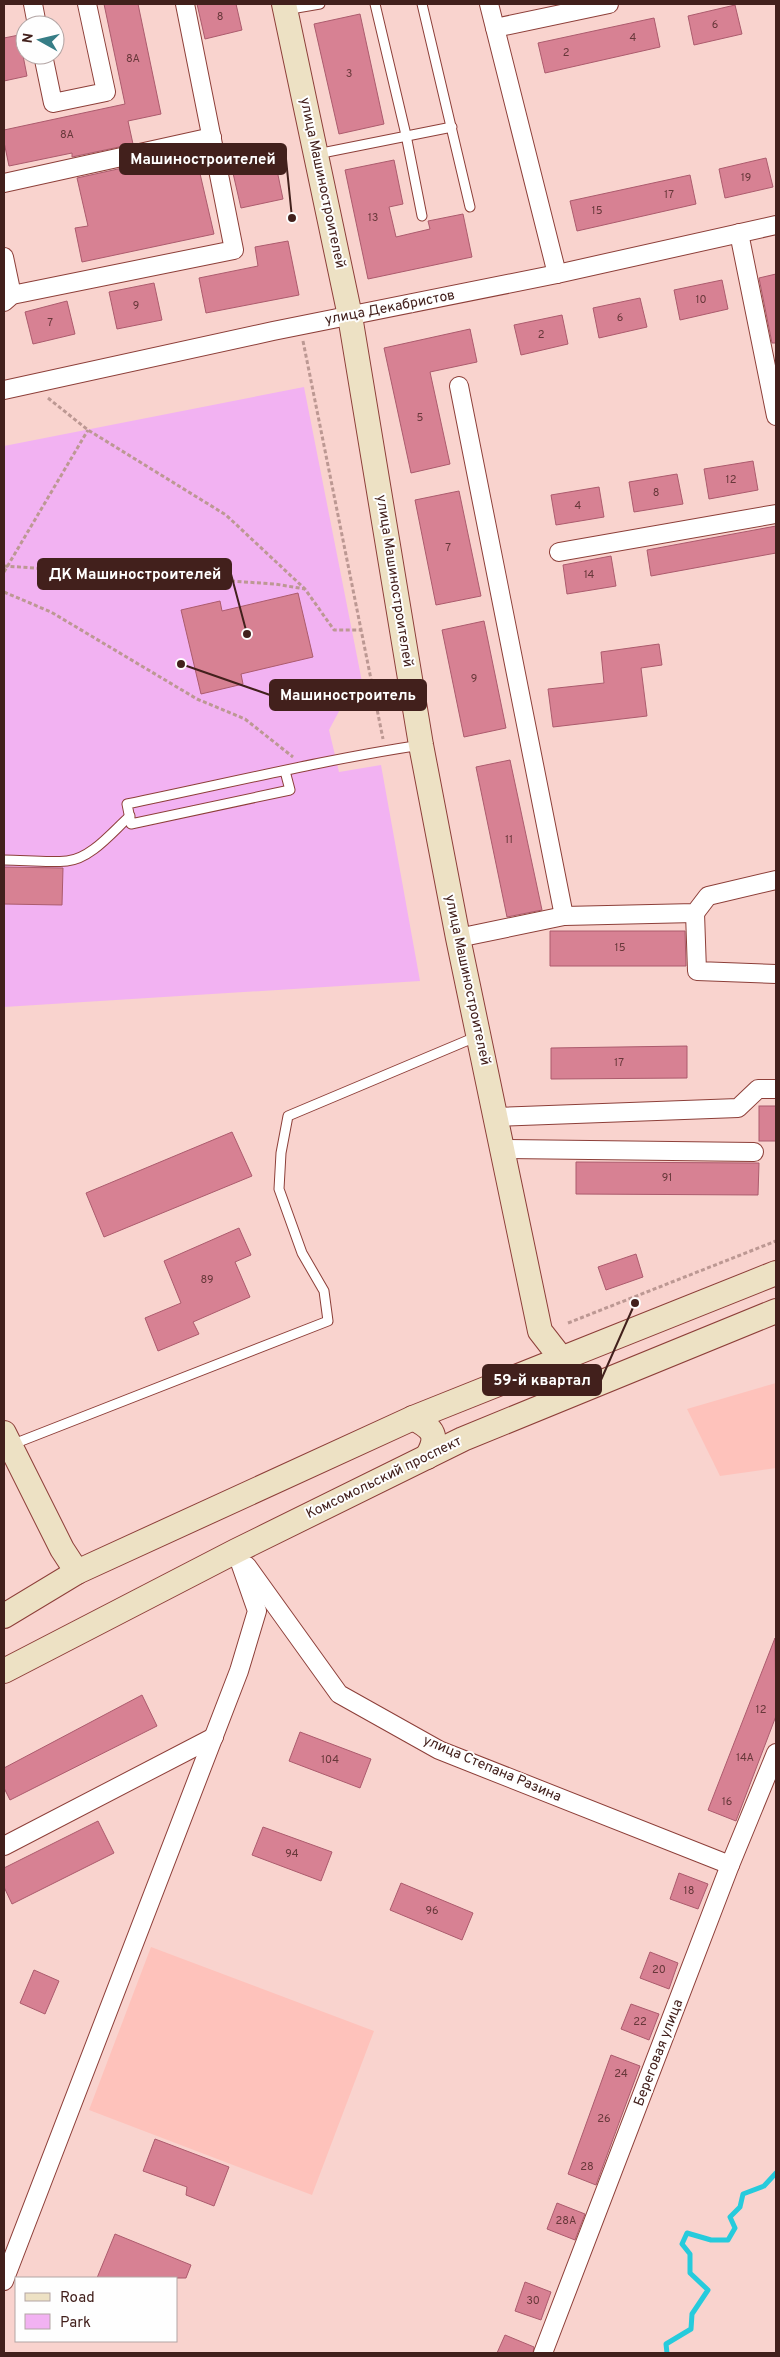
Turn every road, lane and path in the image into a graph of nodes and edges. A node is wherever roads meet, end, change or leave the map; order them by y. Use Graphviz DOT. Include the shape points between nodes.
graph roads {
  1 [pos="87,4"];
  2 [pos="185,4"];
  3 [pos="320,4"];
  4 [pos="374,4"];
  5 [pos="422,4"];
  6 [pos="489,4"];
  7 [pos="609,4"];
  8 [pos="285,7"];
  9 [pos="495,28"];
  10 [pos="45,65"];
  11 [pos="452,127"];
  12 [pos="406,135"];
  13 [pos="212,137"];
  14 [pos="317,154"];
  15 [pos="4,183"];
  16 [pos="470,207"];
  17 [pos="422,216"];
  18 [pos="776,225"];
  19 [pos="739,233"];
  20 [pos="4,258"];
  21 [pos="558,274"];
  22 [pos="8,298"];
  23 [pos="350,316"];
  24 [pos="300,326"];
  25 [pos="31,384"];
  26 [pos="459,386"];
  27 [pos="4,390"];
  28 [pos="776,416"];
  29 [pos="88,430"];
  30 [pos="776,514"];
  31 [pos="559,552"];
  32 [pos="6,566"];
  33 [pos="4,572"];
  34 [pos="306,589"];
  35 [pos="4,592"];
  36 [pos="361,630"];
  37 [pos="421,745"];
  38 [pos="385,750"];
  39 [pos="305,767"];
  40 [pos="285,771"];
  41 [pos="130,816"];
  42 [pos="4,860"];
  43 [pos="776,880"];
  44 [pos="696,913"];
  45 [pos="564,916"];
  46 [pos="458,938"];
  47 [pos="776,974"];
  48 [pos="478,1036"];
  49 [pos="776,1089"];
  50 [pos="497,1117"];
  51 [pos="502,1149"];
  52 [pos="754,1152"];
  53 [pos="776,1241"];
  54 [pos="776,1273"];
  55 [pos="776,1311"];
  56 [pos="568,1323"];
  57 [pos="561,1358"];
  58 [pos="447,1404"];
  59 [pos="414,1418"];
  60 [pos="462,1439"];
  61 [pos="6,1442"];
  62 [pos="427,1457"];
  63 [pos="236,1551"];
  64 [pos="77,1572"];
  65 [pos="4,1616"];
  66 [pos="7,1668"];
  67 [pos="214,1737"];
  68 [pos="776,1753"];
  69 [pos="4,1846"];
  70 [pos="730,1865"];
  71 [pos="4,2280"];
  72 [pos="542,2353"];
  1 -- 10 [label="street" via="106,92 53,103"];
  2 -- 13 [label="street"];
  3 -- 8 [label="lane"];
  4 -- 12 [label="lane"];
  5 -- 11 [label="lane"];
  6 -- 9 [label="street"];
  7 -- 9 [label="street"];
  8 -- 14 [label="main road, улица Машиностроителей"];
  9 -- 21 [label="street"];
  11 -- 12 [label="lane"];
  11 -- 16 [label="lane"];
  12 -- 14 [label="lane"];
  12 -- 17 [label="lane"];
  13 -- 15 [label="street"];
  13 -- 22 [label="street" via="234,250"];
  14 -- 23 [label="main road, улица Машиностроителей"];
  18 -- 19 [label="street, улица Декабристов"];
  19 -- 21 [label="street, улица Декабристов"];
  19 -- 28 [label="street"];
  20 -- 22 [label="street"];
  21 -- 23 [label="street, улица Декабристов"];
  23 -- 24 [label="street, улица Декабристов"];
  23 -- 37 [label="main road, улица Машиностроителей"];
  24 -- 25 [label="street, улица Декабристов"];
  24 -- 36 [label="path"];
  25 -- 27 [label="street, улица Декабристов"];
  25 -- 29 [label="path"];
  26 -- 45 [label="street"];
  29 -- 32 [label="path"];
  29 -- 34 [label="path" via="226,515"];
  30 -- 31 [label="street"];
  32 -- 33 [label="path"];
  32 -- 34 [label="path" via="275,584"];
  34 -- 36 [label="path" via="334,630"];
  35 -- 39 [label="path" via="52,612 197,699 245,719"];
  36 -- 38 [label="path"];
  37 -- 38 [label="lane"];
  37 -- 46 [label="main road, улица Машиностроителей"];
  38 -- 39 [label="lane"];
  39 -- 40 [label="lane"];
  40 -- 41 [label="lane" via="127,804"];
  40 -- 41 [label="lane" via="290,790 131,824"];
  41 -- 42 [label="lane" via="80,857 68,861"];
  43 -- 44 [label="street" via="708,896"];
  44 -- 45 [label="street"];
  44 -- 47 [label="street" via="697,971"];
  45 -- 46 [label="street"];
  46 -- 48 [label="main road, улица Машиностроителей"];
  48 -- 50 [label="main road, улица Машиностроителей"];
  48 -- 61 [label="lane" via="288,1116 280,1153 279,1189 302,1253 324,1291 328,1321"];
  49 -- 50 [label="street" via="758,1089 738,1108"];
  50 -- 51 [label="main road, улица Машиностроителей"];
  51 -- 52 [label="street"];
  51 -- 57 [label="main road, улица Машиностроителей" via="540,1331"];
  53 -- 56 [label="path"];
  54 -- 57 [label="main road"];
  55 -- 60 [label="main road, Комсомольский проспект"];
  57 -- 58 [label="main road"];
  58 -- 59 [label="main road"];
  58 -- 60 [label="main road" via="442,1426 450,1437"];
  59 -- 62 [label="main road" via="426,1424 434,1435 434,1444"];
  59 -- 64 [label="main road"];
  60 -- 62 [label="main road, Комсомольский проспект"];
  61 -- 64 [label="main road"];
  62 -- 63 [label="main road, Комсомольский проспект"];
  63 -- 66 [label="main road, Комсомольский проспект"];
  63 -- 67 [label="street" via="257,1611"];
  63 -- 70 [label="street, улица Степана Разина" via="339,1694 439,1750"];
  64 -- 65 [label="main road"];
  67 -- 69 [label="street"];
  67 -- 71 [label="street"];
  68 -- 70 [label="street, Береговая улица"];
  70 -- 72 [label="street, Береговая улица"];
}
